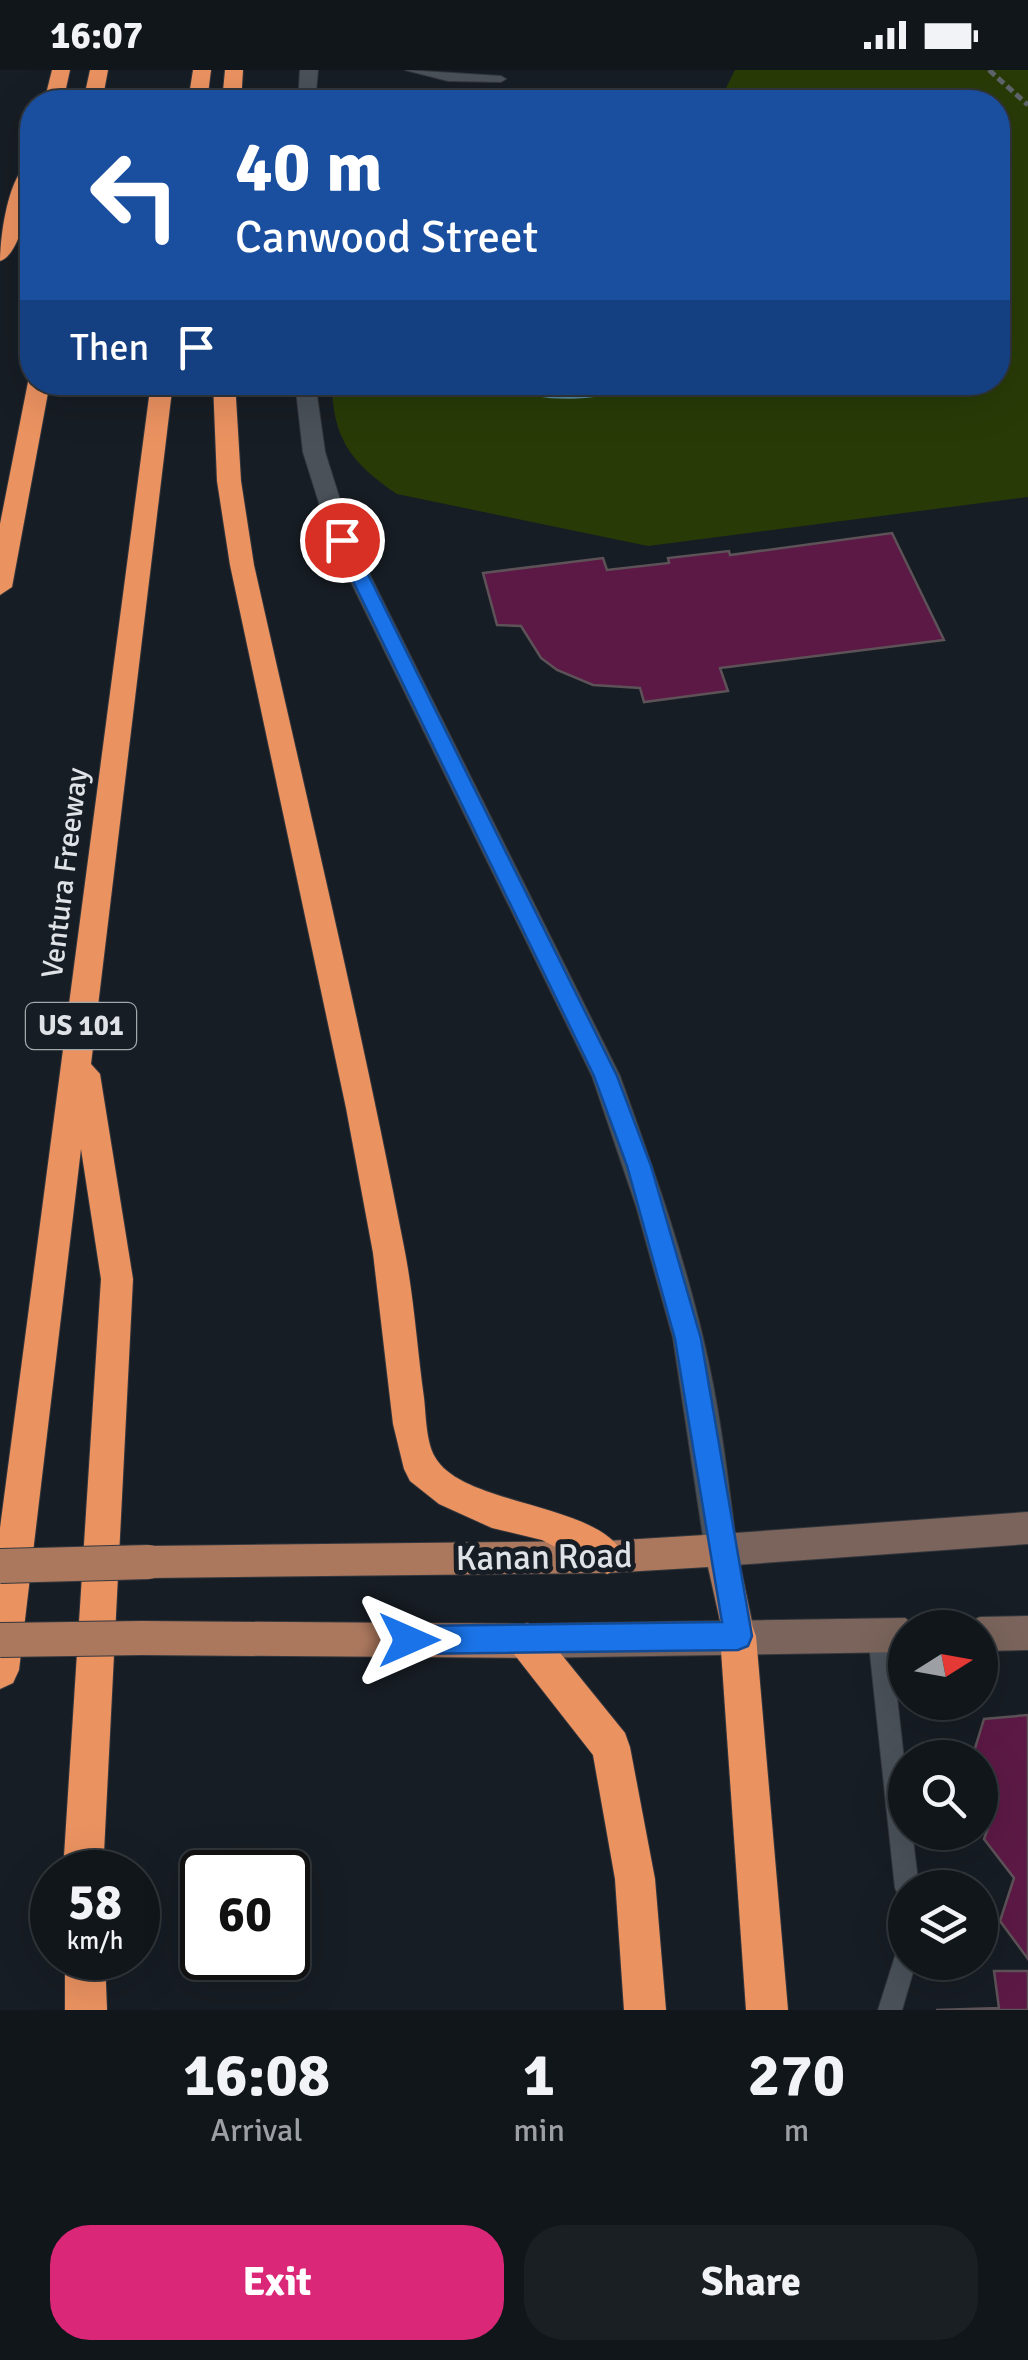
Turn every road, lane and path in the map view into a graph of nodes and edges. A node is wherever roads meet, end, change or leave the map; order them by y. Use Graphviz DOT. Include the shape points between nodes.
graph roads {
  1 [pos="410,70"];
  2 [pos="989,70"];
  3 [pos="500,79"];
  4 [pos="1028,106"];
  5 [pos="20,200"];
  6 [pos="0,254"];
  7 [pos="37,395"];
  8 [pos="160,395"];
  9 [pos="225,395"];
  10 [pos="307,395"];
  11 [pos="0,588"];
  12 [pos="79,1038"];
  13 [pos="1028,1528"];
  14 [pos="721,1550"];
  15 [pos="607,1557"];
  16 [pos="0,1566"];
  17 [pos="1028,1633"];
  18 [pos="998,1634"];
  19 [pos="888,1635"];
  20 [pos="738,1636"];
  21 [pos="0,1640"];
  22 [pos="527,1640"];
  23 [pos="0,1670"];
  24 [pos="897,1720"];
  25 [pos="84,1850"];
  26 [pos="905,1870"];
  27 [pos="85,1980"];
  28 [pos="899,1980"];
  29 [pos="86,2010"];
  30 [pos="645,2010"];
  31 [pos="767,2010"];
  32 [pos="890,2010"];
  1 -- 3 [label="lane"];
  2 -- 4 [label="path"];
  5 -- 6 [label="highway"];
  7 -- 11 [label="highway"];
  8 -- 12 [label="highway, Ventura Freeway / US 101"];
  9 -- 15 [label="highway" via="242,565 361,1108 418,1458 451,1492 549,1525"];
  10 -- 14 [label="street" via="314,452 342,540 606,1076 639,1166 688,1339"];
  12 -- 23 [label="highway, Ventura Freeway / US 101"];
  12 -- 25 [label="highway" via="117,1279"];
  13 -- 14 [label="main road, Kanan Road"];
  14 -- 15 [label="main road, Kanan Road"];
  14 -- 20 [label="main road"];
  15 -- 16 [label="main road, Kanan Road, bridge"];
  17 -- 18 [label="main road"];
  19 -- 20 [label="main road"];
  20 -- 22 [label="main road"];
  20 -- 31 [label="highway"];
  21 -- 22 [label="main road, bridge"];
  22 -- 30 [label="highway" via="610,1747 635,1879"];
  24 -- 26 [label="lane"];
  27 -- 29 [label="highway"];
  28 -- 32 [label="lane"];
}
